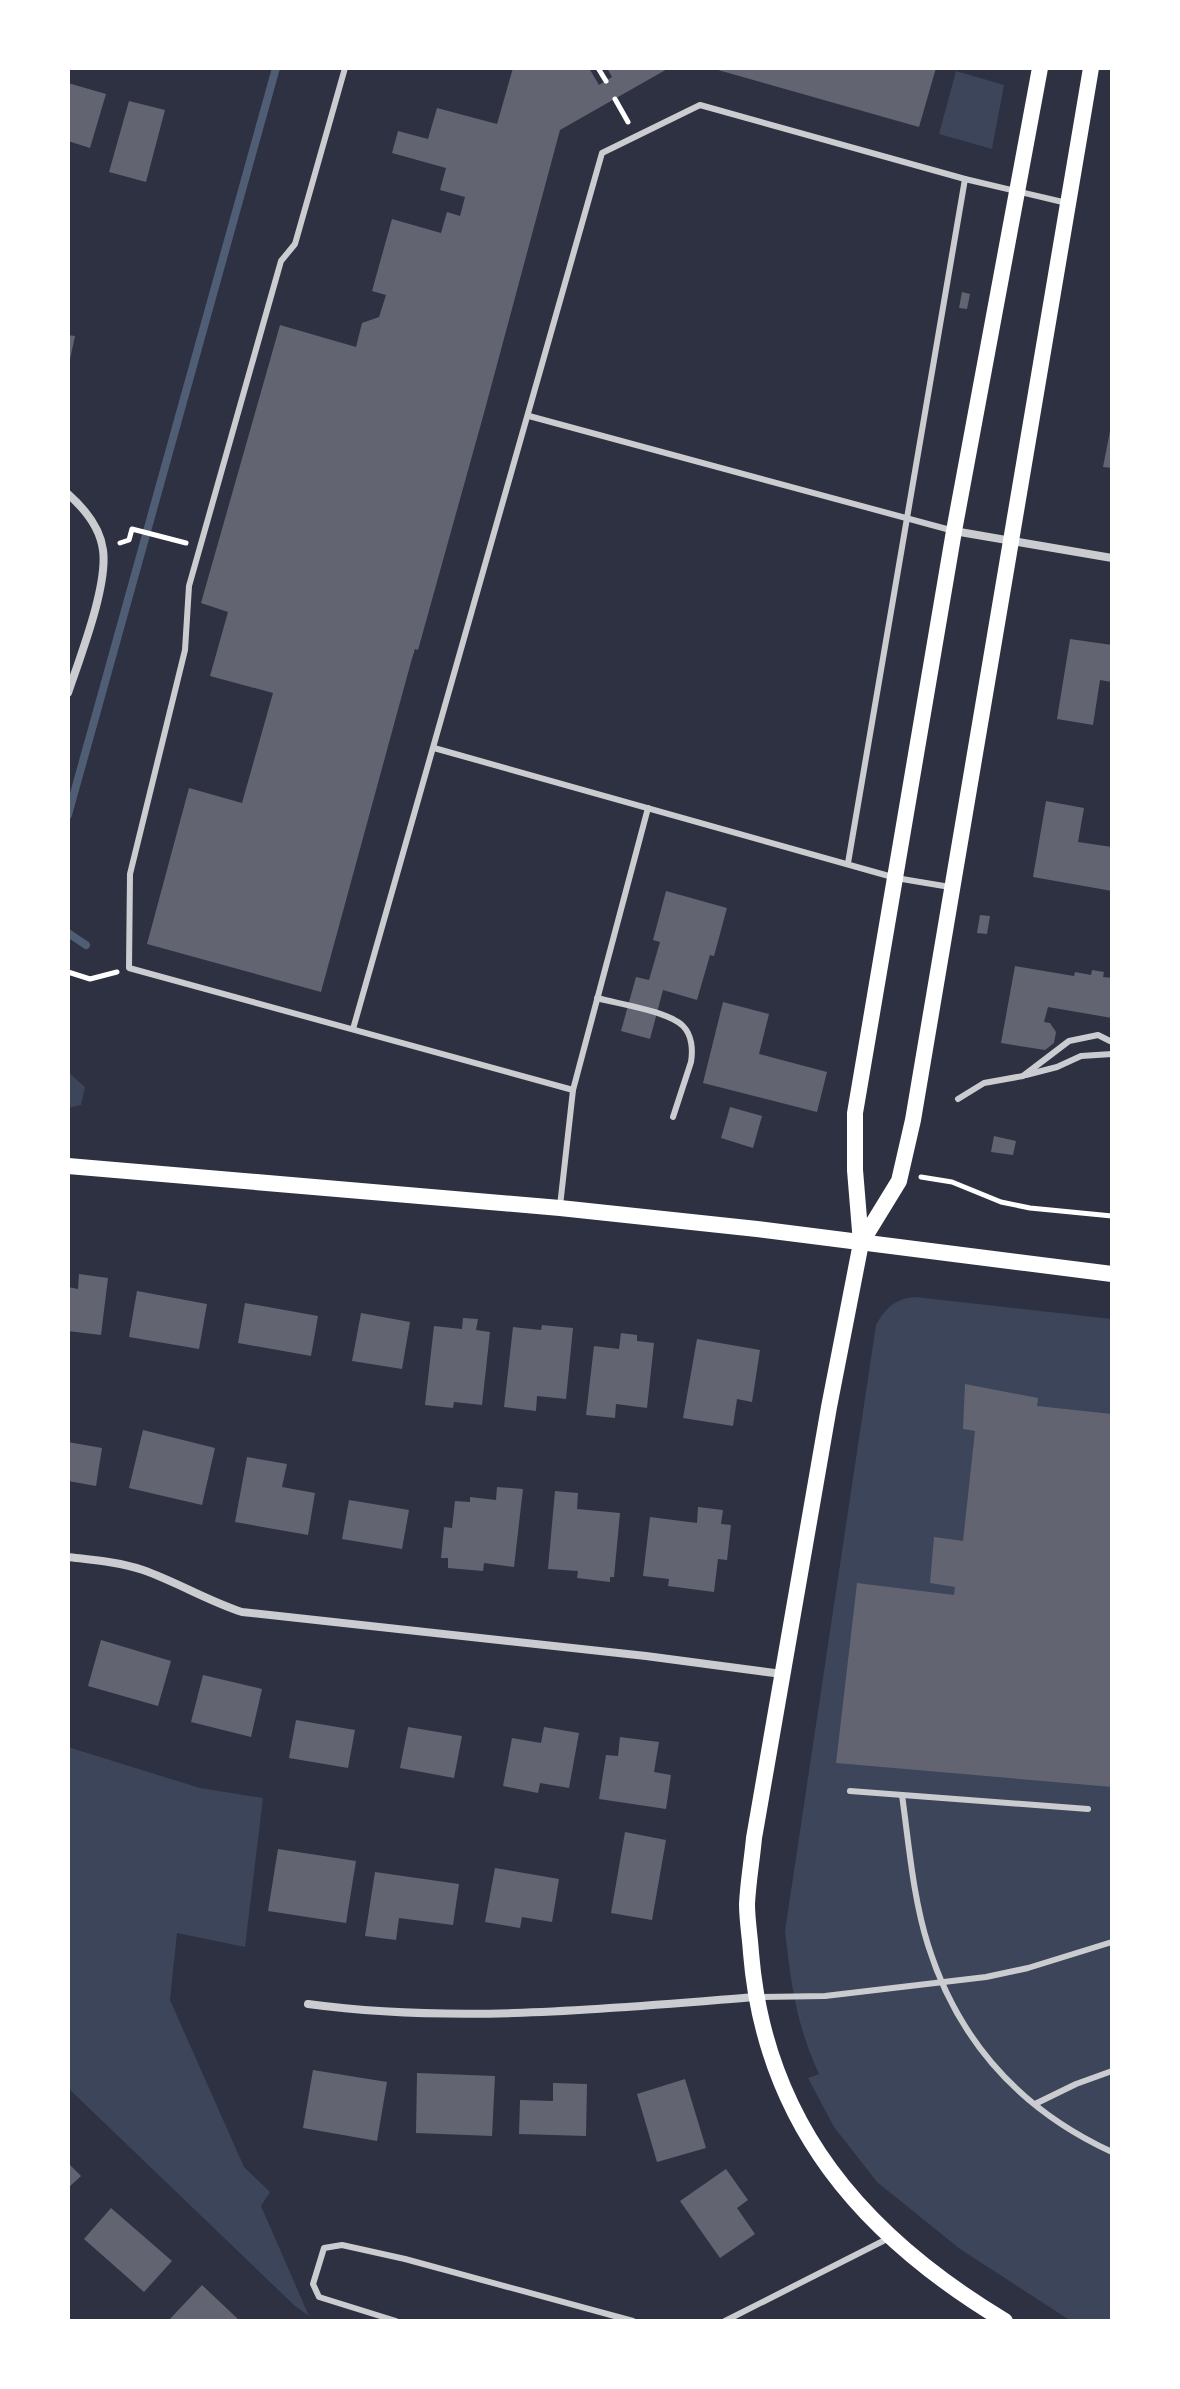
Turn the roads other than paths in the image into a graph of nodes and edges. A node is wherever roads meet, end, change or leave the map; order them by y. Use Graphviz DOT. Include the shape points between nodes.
graph roads {
  1 [pos="345,68"];
  2 [pos="1040,68"];
  3 [pos="1091,68"];
  4 [pos="965,179"];
  5 [pos="1018,192"];
  6 [pos="1070,203"];
  7 [pos="529,416"];
  8 [pos="68,494"];
  9 [pos="907,519"];
  10 [pos="954,531"];
  11 [pos="1012,541"];
  12 [pos="1112,558"];
  13 [pos="68,693"];
  14 [pos="434,748"];
  15 [pos="648,808"];
  16 [pos="848,863"];
  17 [pos="896,878"];
  18 [pos="953,887"];
  19 [pos="597,998"];
  20 [pos="353,1029"];
  21 [pos="1112,1042"];
  22 [pos="1112,1054"];
  23 [pos="1023,1076"];
  24 [pos="573,1090"];
  25 [pos="958,1099"];
  26 [pos="673,1117"];
  27 [pos="68,1166"];
  28 [pos="560,1208"];
  29 [pos="861,1243"];
  30 [pos="1112,1274"];
  31 [pos="68,1557"];
  32 [pos="782,1674"];
  33 [pos="850,1791"];
  34 [pos="902,1795"];
  35 [pos="1088,1809"];
  36 [pos="1112,1942"];
  37 [pos="942,1983"];
  38 [pos="755,1997"];
  39 [pos="308,2004"];
  40 [pos="1112,2071"];
  41 [pos="1034,2104"];
  42 [pos="1112,2152"];
  43 [pos="889,2238"];
  44 [pos="396,2321"];
  45 [pos="633,2321"];
  46 [pos="725,2321"];
  47 [pos="1005,2321"];
  1 -- 20 [label="lane" via="295,244 281,261 189,586 185,650 130,874 129,968"];
  2 -- 5 [label="main road"];
  3 -- 6 [label="main road"];
  4 -- 5 [label="lane"];
  4 -- 7 [label="lane" via="700,105 602,153"];
  4 -- 9 [label="lane"];
  5 -- 6 [label="lane"];
  5 -- 10 [label="main road"];
  6 -- 11 [label="main road"];
  7 -- 9 [label="lane"];
  7 -- 14 [label="lane"];
  8 -- 13 [label="street" via="94,523 104,553 101,583"];
  9 -- 10 [label="lane"];
  9 -- 16 [label="lane"];
  10 -- 11 [label="street"];
  10 -- 17 [label="main road"];
  11 -- 12 [label="street"];
  11 -- 18 [label="main road"];
  14 -- 15 [label="lane"];
  14 -- 20 [label="lane"];
  15 -- 16 [label="lane"];
  15 -- 19 [label="lane"];
  16 -- 17 [label="lane"];
  17 -- 18 [label="lane"];
  17 -- 29 [label="main road" via="855,1113"];
  18 -- 29 [label="main road" via="899,1181"];
  19 -- 24 [label="lane"];
  19 -- 26 [label="lane" via="669,1018 688,1032 691,1062"];
  20 -- 24 [label="lane"];
  21 -- 23 [label="lane" via="1098,1035 1069,1041"];
  22 -- 23 [label="lane" via="1081,1056"];
  23 -- 25 [label="lane" via="984,1083"];
  24 -- 28 [label="lane"];
  27 -- 28 [label="main road"];
  28 -- 29 [label="main road"];
  29 -- 30 [label="main road"];
  29 -- 32 [label="main road"];
  31 -- 32 [label="street" via="143,1570 242,1612"];
  32 -- 38 [label="main road" via="747,1905"];
  33 -- 34 [label="lane"];
  34 -- 35 [label="lane"];
  34 -- 37 [label="lane" via="927,1943"];
  36 -- 37 [label="lane" via="1028,1968"];
  37 -- 38 [label="lane" via="825,1996"];
  37 -- 41 [label="lane" via="981,2053"];
  38 -- 39 [label="street" via="566,2013 423,2013"];
  38 -- 43 [label="main road" via="777,2074 807,2135 856,2205"];
  40 -- 41 [label="lane"];
  41 -- 42 [label="lane"];
  43 -- 46 [label="lane"];
  43 -- 47 [label="main road"];
  44 -- 45 [label="lane" via="319,2297 313,2284 324,2248 342,2245 405,2259"];
}
